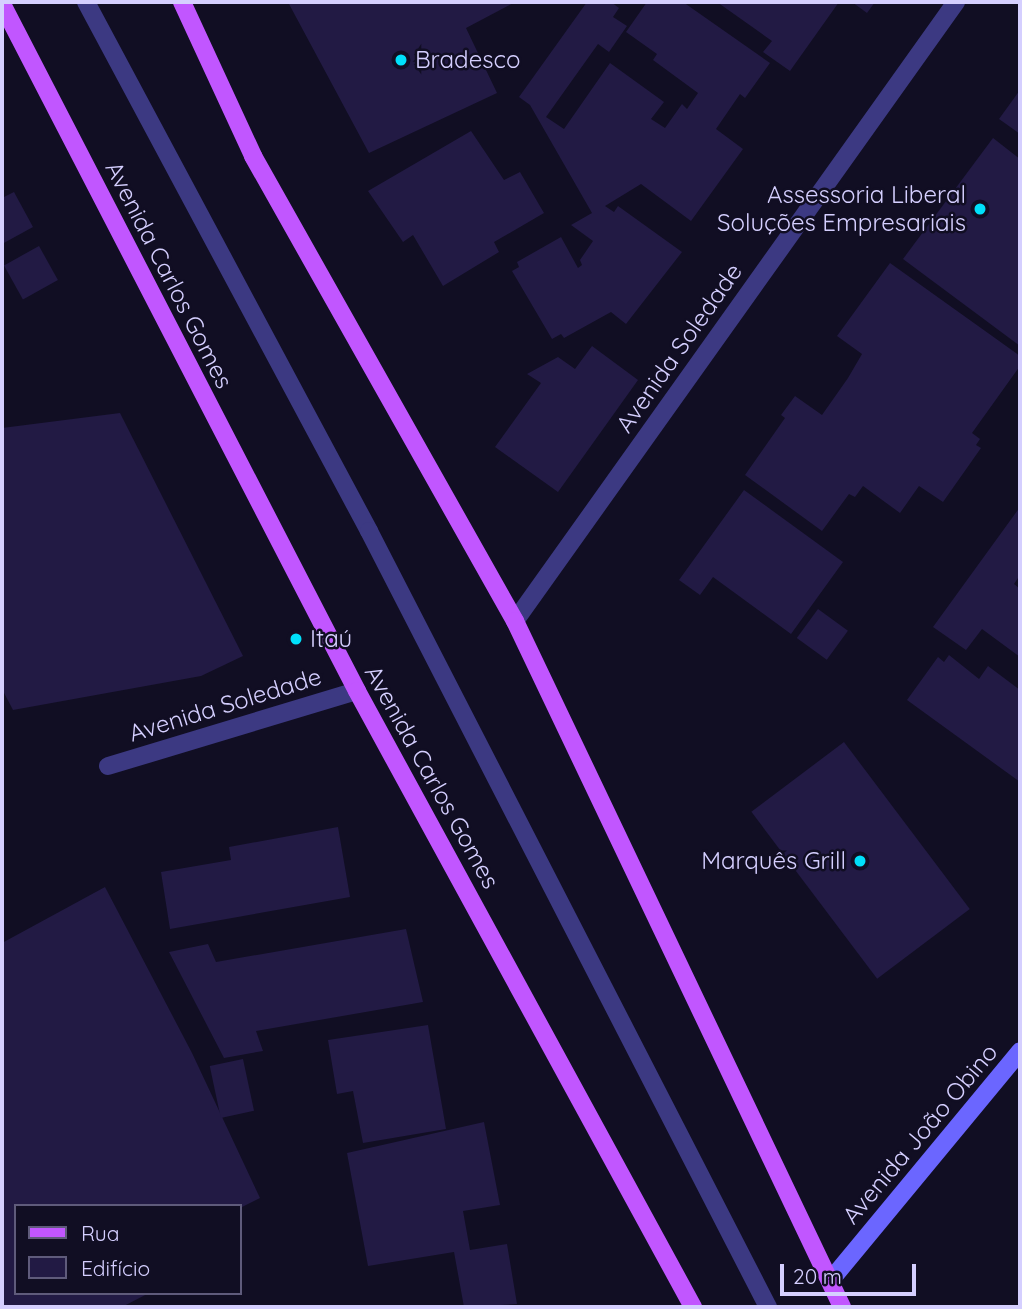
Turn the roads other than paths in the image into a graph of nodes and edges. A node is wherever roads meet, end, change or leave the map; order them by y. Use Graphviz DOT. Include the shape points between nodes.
graph roads {
  1 [pos="86,2"];
  2 [pos="182,2"];
  3 [pos="956,2"];
  4 [pos="2,4"];
  5 [pos="515,621"];
  6 [pos="357,691"];
  7 [pos="108,766"];
  8 [pos="1020,1051"];
  9 [pos="830,1281"];
  10 [pos="766,1304"];
  11 [pos="693,1307"];
  12 [pos="842,1307"];
  1 -- 10 [label="street" via="369,531"];
  2 -- 5 [label="main road" via="253,156"];
  3 -- 5 [label="street, Avenida Soledade"];
  4 -- 6 [label="main road, Avenida Carlos Gomes"];
  5 -- 9 [label="main road"];
  6 -- 7 [label="street, Avenida Soledade"];
  6 -- 11 [label="main road, Avenida Carlos Gomes"];
  8 -- 9 [label="street, Avenida João Obino"];
  9 -- 12 [label="main road"];
}
